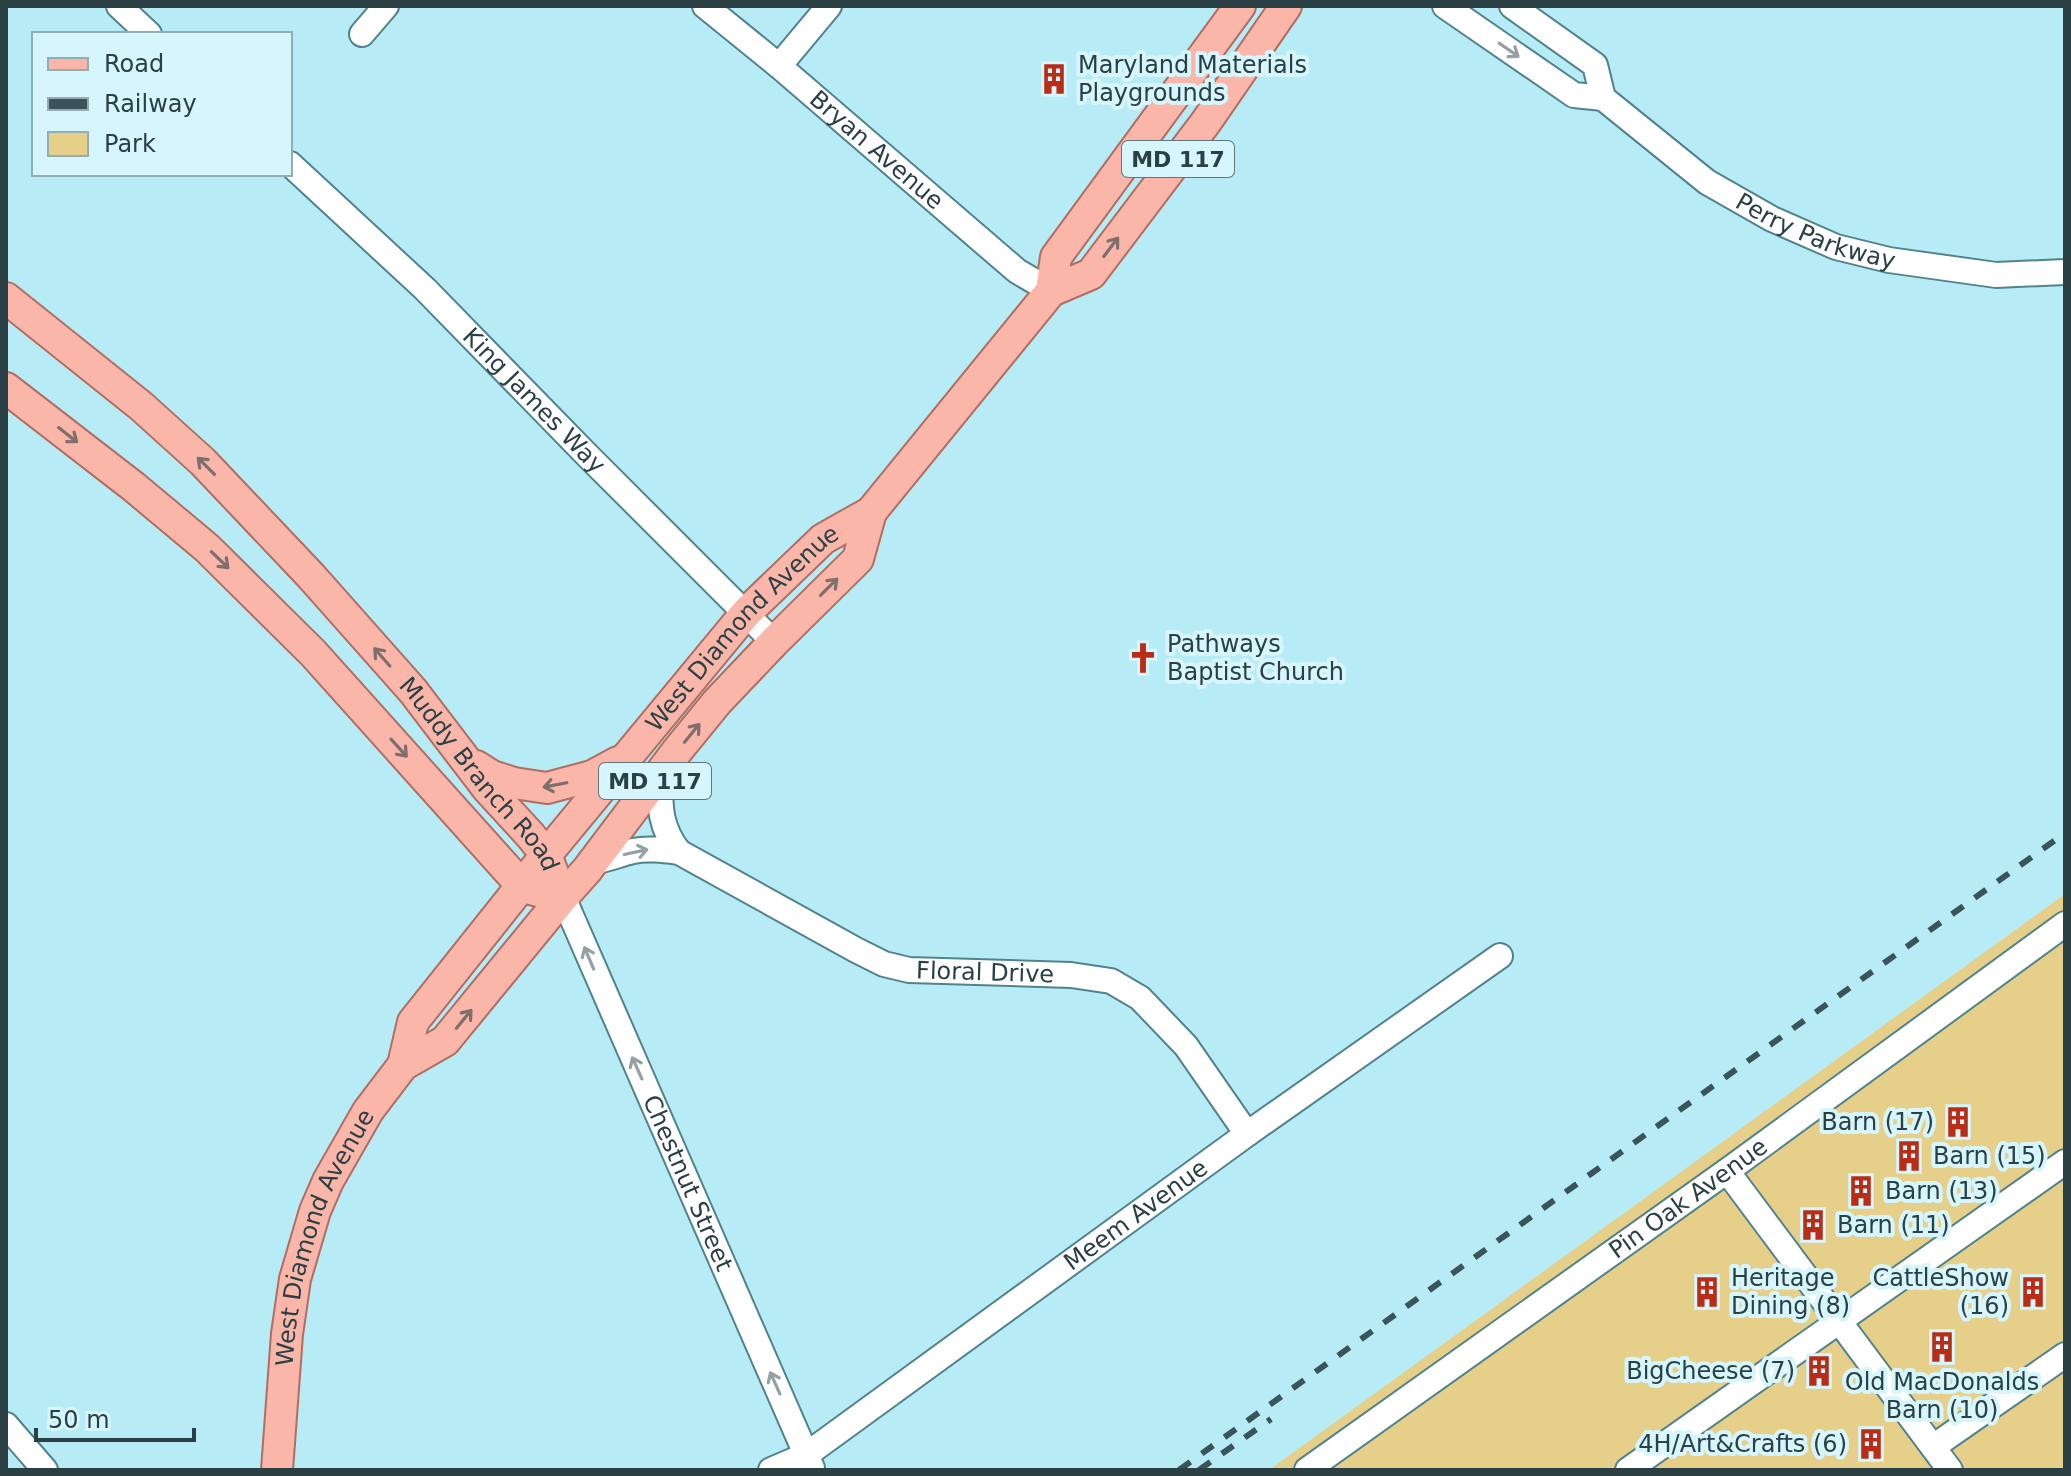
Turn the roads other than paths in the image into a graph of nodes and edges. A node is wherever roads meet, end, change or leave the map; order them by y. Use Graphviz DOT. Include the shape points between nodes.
graph roads {
  1 [pos="119,6"];
  2 [pos="386,6"];
  3 [pos="705,6"];
  4 [pos="829,6"];
  5 [pos="1445,6"];
  6 [pos="1512,6"];
  7 [pos="1237,7"];
  8 [pos="1279,16"];
  9 [pos="147,32"];
  10 [pos="362,34"];
  11 [pos="779,66"];
  12 [pos="1603,98"];
  13 [pos="292,166"];
  14 [pos="2065,272"];
  15 [pos="1051,291"];
  16 [pos="6,298"];
  17 [pos="6,388"];
  18 [pos="871,512"];
  19 [pos="746,613"];
  20 [pos="774,642"];
  21 [pos="627,758"];
  22 [pos="466,761"];
  23 [pos="660,774"];
  24 [pos="679,852"];
  25 [pos="546,855"];
  26 [pos="594,861"];
  27 [pos="523,887"];
  28 [pos="563,897"];
  29 [pos="2065,924"];
  30 [pos="1500,956"];
  31 [pos="403,1065"];
  32 [pos="1247,1134"];
  33 [pos="2065,1162"];
  34 [pos="1727,1171"];
  35 [pos="1838,1321"];
  36 [pos="2065,1355"];
  37 [pos="6,1425"];
  38 [pos="1933,1447"];
  39 [pos="809,1462"];
  40 [pos="1948,1469"];
  41 [pos="45,1470"];
  42 [pos="277,1470"];
  43 [pos="771,1470"];
  44 [pos="1307,1470"];
  45 [pos="1628,1470"];
  1 -- 9 [label="street"];
  2 -- 10 [label="street"];
  3 -- 11 [label="street, Bryan Avenue"];
  4 -- 11 [label="street"];
  5 -- 12 [label="street, Perry Parkway, one-way" via="1574,95"];
  6 -- 12 [label="street" via="1595,65"];
  7 -- 8 [label="street"];
  7 -- 15 [label="main road, West Diamond Avenue / MD 117" via="1056,257"];
  15 -- 8 [label="main road, West Diamond Avenue / MD 117, one-way" via="1091,274"];
  11 -- 15 [label="street, Bryan Avenue" via="1017,271"];
  12 -- 14 [label="street, Perry Parkway" via="1707,182 1836,247 1996,275"];
  13 -- 19 [label="street, King James Way" via="425,289"];
  15 -- 18 [label="main road, West Diamond Avenue / MD 117"];
  22 -- 16 [label="main road, Muddy Branch Road, one-way" via="413,691 203,462"];
  17 -- 27 [label="main road, Muddy Branch Road, one-way" via="217,558 313,653"];
  18 -- 19 [label="main road, West Diamond Avenue / MD 117" via="823,539"];
  20 -- 18 [label="main road, West Diamond Avenue / MD 117, one-way" via="858,559"];
  19 -- 20 [label="street, King James Way"];
  19 -- 21 [label="main road, West Diamond Avenue / MD 117"];
  23 -- 20 [label="main road, West Diamond Avenue / MD 117, one-way"];
  21 -- 22 [label="main road, one-way" via="592,776 547,788 492,776"];
  21 -- 25 [label="main road, West Diamond Avenue / MD 117"];
  22 -- 25 [label="main road, Muddy Branch Road"];
  23 -- 24 [label="street" via="664,828"];
  23 -- 26 [label="main road, West Diamond Avenue / MD 117"];
  26 -- 24 [label="street, Floral Drive, one-way" via="651,849"];
  24 -- 32 [label="street, Floral Drive" via="884,964 909,970 1111,981 1140,998 1186,1046"];
  25 -- 27 [label="main road, West Diamond Avenue / MD 117"];
  25 -- 28 [label="main road, Muddy Branch Road"];
  26 -- 28 [label="main road, West Diamond Avenue / MD 117"];
  27 -- 28 [label="main road, Muddy Branch Road"];
  27 -- 31 [label="main road, West Diamond Avenue" via="413,1022"];
  31 -- 28 [label="main road, West Diamond Avenue, one-way" via="445,1041"];
  39 -- 28 [label="street, Chestnut Street, one-way"];
  29 -- 34 [label="street, Pin Oak Avenue"];
  30 -- 32 [label="street, Meem Avenue"];
  31 -- 42 [label="main road, West Diamond Avenue" via="360,1123 315,1211 295,1279"];
  32 -- 39 [label="street, Meem Avenue"];
  33 -- 35 [label="street"];
  34 -- 35 [label="street"];
  34 -- 44 [label="street, Pin Oak Avenue"];
  35 -- 38 [label="street"];
  35 -- 45 [label="street"];
  36 -- 38 [label="street"];
  37 -- 41 [label="street"];
  38 -- 40 [label="street"];
  39 -- 43 [label="street, Meem Avenue"];
}
